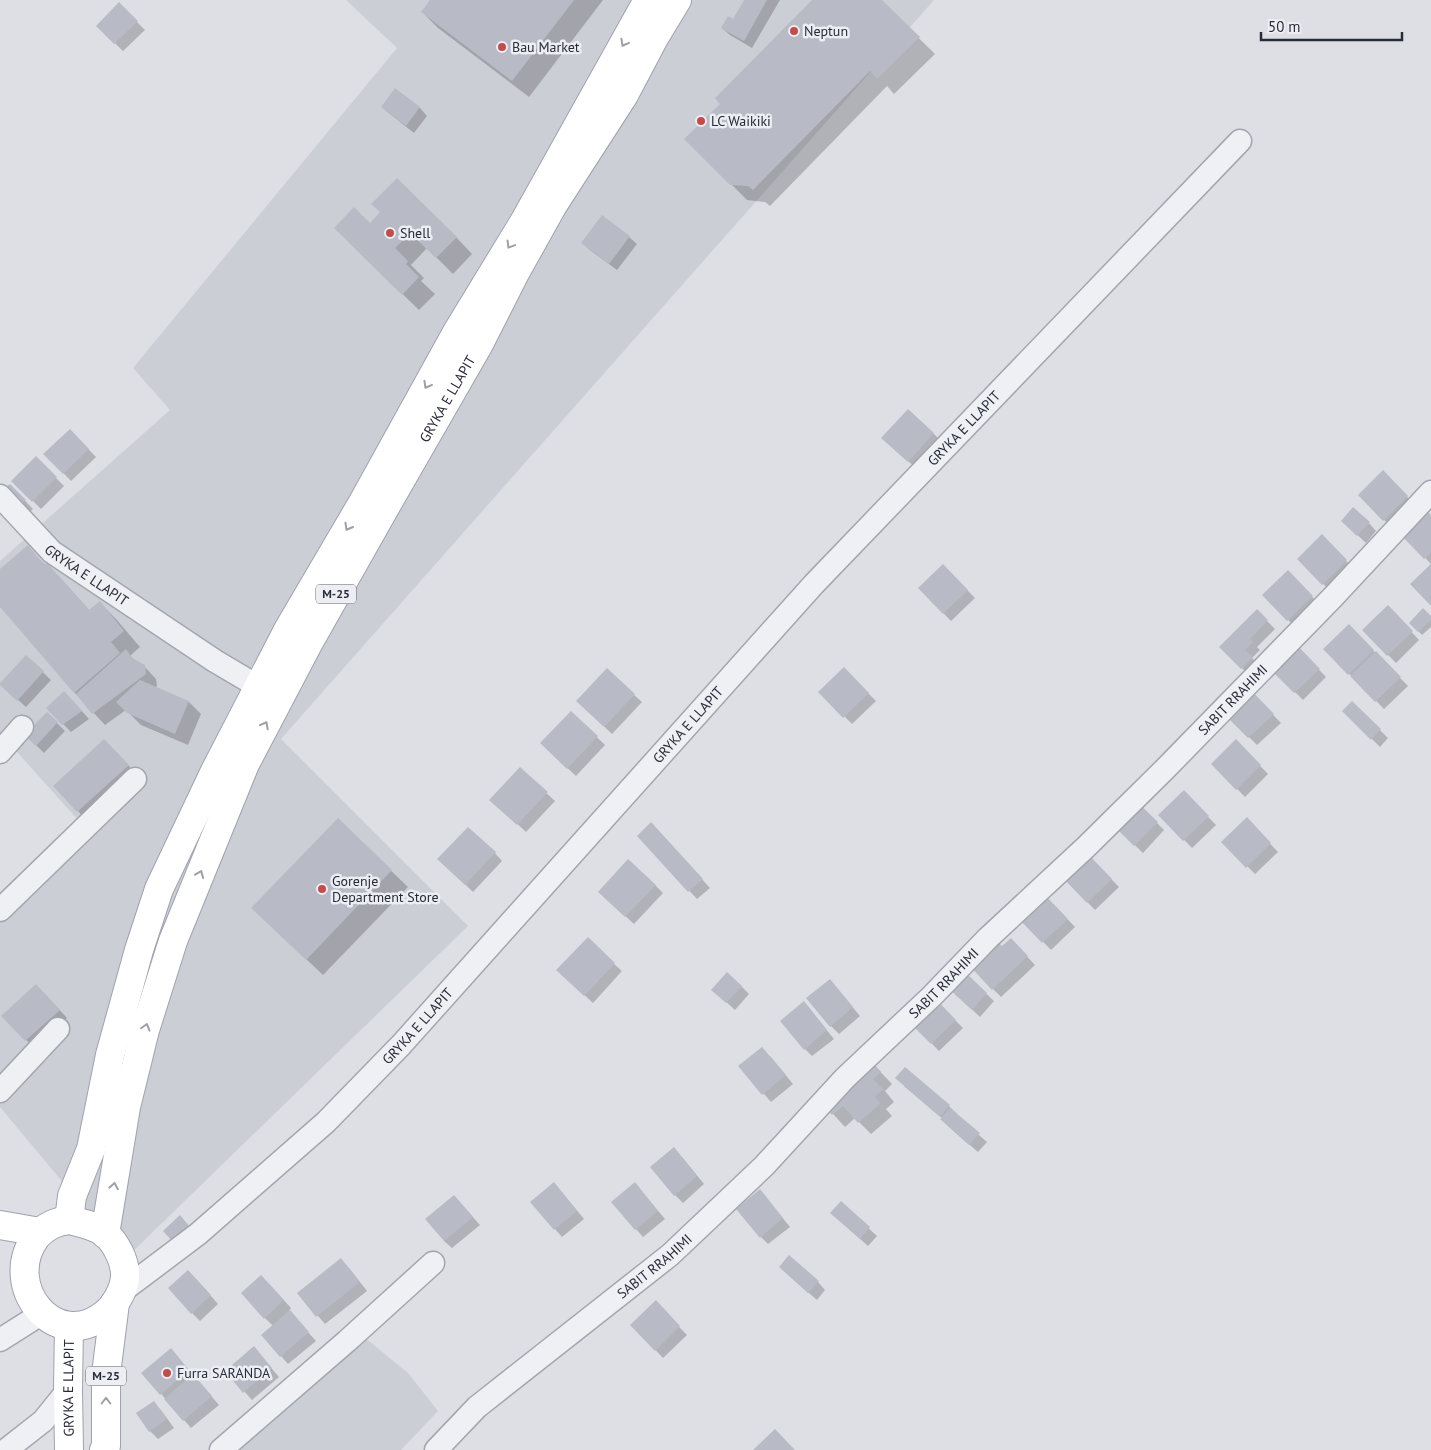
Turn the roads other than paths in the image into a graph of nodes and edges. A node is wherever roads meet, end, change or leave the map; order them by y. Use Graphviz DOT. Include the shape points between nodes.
graph roads {
  1 [pos="648,0"];
  2 [pos="677,0"];
  3 [pos="1240,141"];
  4 [pos="1431,492"];
  5 [pos="0,496"];
  6 [pos="259,687"];
  7 [pos="22,727"];
  8 [pos="0,752"];
  9 [pos="135,779"];
  10 [pos="0,910"];
  11 [pos="58,1029"];
  12 [pos="0,1091"];
  13 [pos="69,1220"];
  14 [pos="0,1226"];
  15 [pos="40,1232"];
  16 [pos="105,1234"];
  17 [pos="432,1263"];
  18 [pos="0,1274"];
  19 [pos="118,1297"];
  20 [pos="41,1314"];
  21 [pos="69,1326"];
  22 [pos="0,1340"];
  23 [pos="68,1390"];
  24 [pos="6,1450"];
  25 [pos="69,1450"];
  26 [pos="104,1450"];
  27 [pos="221,1450"];
  28 [pos="436,1450"];
  1 -- 6 [label="main road, GRYKA E LLAPIT / M-25, one-way" via="524,222 457,332"];
  16 -- 2 [label="main road, GRYKA E LLAPIT / M-25, one-way" via="126,1107 145,1030 173,941 245,764 309,642 479,344 553,205 624,95"];
  3 -- 19 [label="street, GRYKA E LLAPIT" via="814,584 401,1045 326,1122 198,1234"];
  4 -- 28 [label="street, SABIT RRAHIMI" via="1165,769 845,1078 764,1166 670,1255 477,1407"];
  5 -- 6 [label="street, GRYKA E LLAPIT" via="52,552 198,651"];
  6 -- 13 [label="main road, GRYKA E LLAPIT / M-25" via="214,771 159,889 110,1054 91,1149 72,1196"];
  7 -- 8 [label="street"];
  9 -- 10 [label="street"];
  11 -- 12 [label="street"];
  13 -- 15 [label="main road"];
  13 -- 16 [label="main road" via="94,1227"];
  14 -- 15 [label="main road"];
  15 -- 20 [label="main road" via="23,1258 21,1274 30,1302"];
  16 -- 19 [label="main road" via="120,1254 125,1278"];
  17 -- 27 [label="street"];
  18 -- 20 [label="main road"];
  19 -- 21 [label="main road" via="107,1313 96,1320"];
  26 -- 19 [label="main road, M-25, one-way" via="106,1374"];
  20 -- 21 [label="main road"];
  20 -- 22 [label="street"];
  21 -- 23 [label="main road, GRYKA E LLAPIT / M-25"];
  23 -- 24 [label="street" via="43,1421"];
  23 -- 25 [label="main road, GRYKA E LLAPIT / M-25"];
}
